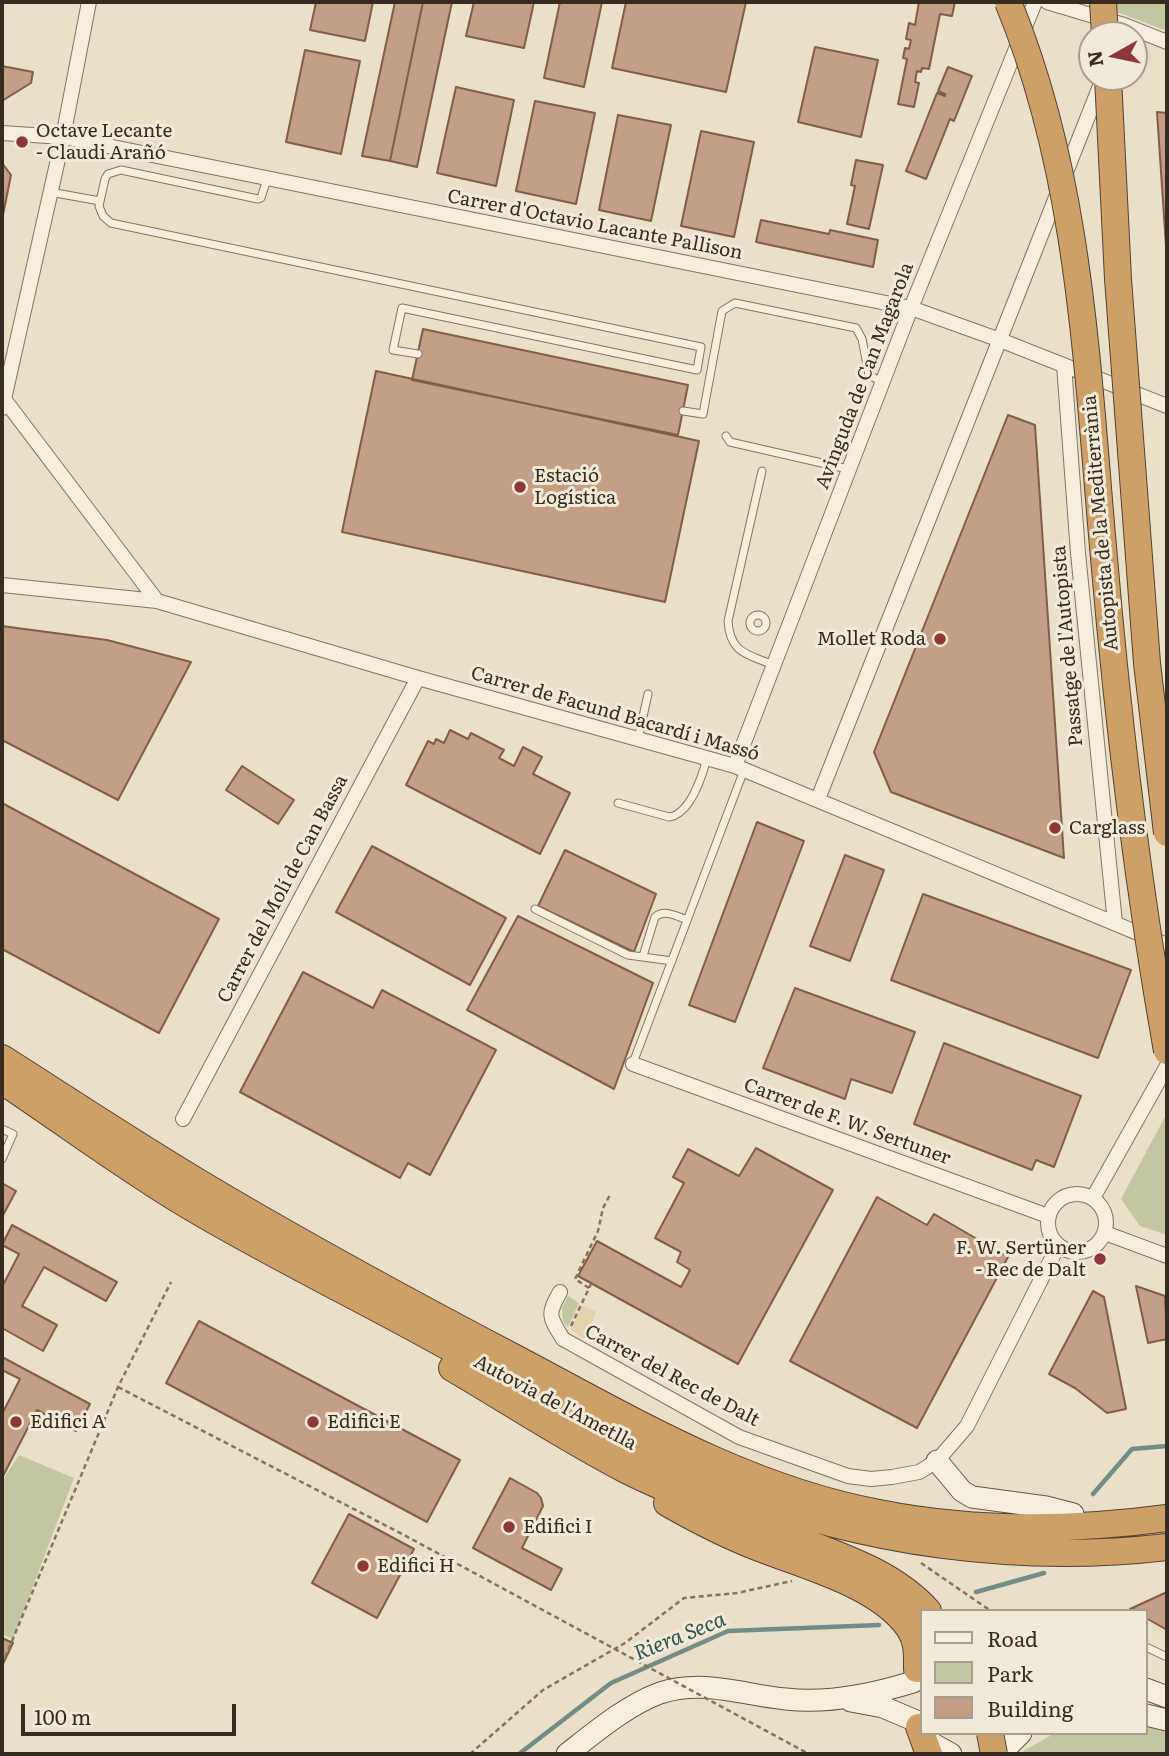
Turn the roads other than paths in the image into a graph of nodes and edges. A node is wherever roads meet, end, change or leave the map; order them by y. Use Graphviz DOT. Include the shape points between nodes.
graph roads {
  1 [pos="89,2"];
  2 [pos="1008,2"];
  3 [pos="1035,2"];
  4 [pos="1047,2"];
  5 [pos="1103,2"];
  6 [pos="1091,21"];
  7 [pos="1111,21"];
  8 [pos="1148,38"];
  9 [pos="1167,42"];
  10 [pos="1100,91"];
  11 [pos="1107,91"];
  12 [pos="2,133"];
  13 [pos="63,136"];
  14 [pos="267,178"];
  15 [pos="50,192"];
  16 [pos="100,201"];
  17 [pos="911,309"];
  18 [pos="1000,340"];
  19 [pos="418,354"];
  20 [pos="1064,365"];
  21 [pos="883,382"];
  22 [pos="3,404"];
  23 [pos="1167,406"];
  24 [pos="683,411"];
  25 [pos="726,436"];
  26 [pos="849,469"];
  27 [pos="762,471"];
  28 [pos="2,585"];
  29 [pos="157,601"];
  30 [pos="774,665"];
  31 [pos="418,678"];
  32 [pos="648,694"];
  33 [pos="638,739"];
  34 [pos="707,758"];
  35 [pos="739,768"];
  36 [pos="818,799"];
  37 [pos="618,803"];
  38 [pos="1167,834"];
  39 [pos="534,909"];
  40 [pos="687,920"];
  41 [pos="1115,923"];
  42 [pos="1167,944"];
  43 [pos="643,956"];
  44 [pos="672,961"];
  45 [pos="2,1049"];
  46 [pos="1167,1051"];
  47 [pos="2,1058"];
  48 [pos="633,1064"];
  49 [pos="1167,1066"];
  50 [pos="2,1081"];
  51 [pos="2,1093"];
  52 [pos="41,1096"];
  53 [pos="183,1119"];
  54 [pos="2,1129"];
  55 [pos="2,1160"];
  56 [pos="1093,1198"];
  57 [pos="188,1206"];
  58 [pos="1048,1216"];
  59 [pos="1105,1233"];
  60 [pos="1058,1246"];
  61 [pos="1167,1256"];
  62 [pos="560,1292"];
  63 [pos="585,1447"];
  64 [pos="937,1461"];
  65 [pos="1167,1500"];
  66 [pos="877,1513"];
  67 [pos="1073,1514"];
  68 [pos="1167,1518"];
  69 [pos="1167,1547"];
  70 [pos="925,1608"];
  71 [pos="1148,1648"];
  72 [pos="1167,1657"];
  73 [pos="917,1671"];
  74 [pos="1148,1690"];
  75 [pos="1167,1697"];
  76 [pos="826,1700"];
  77 [pos="1148,1715"];
  78 [pos="1167,1720"];
  79 [pos="920,1728"];
  80 [pos="922,1735"];
  81 [pos="926,1735"];
  82 [pos="566,1754"];
  83 [pos="929,1754"];
  84 [pos="951,1754"];
  1 -- 13 [label="street"];
  2 -- 46 [label="highway, Autopista de la Mediterrània, bridge" via="1034,72 1069,220 1127,789"];
  3 -- 17 [label="street, Avinguda de Can Magarola"];
  4 -- 6 [label="street"];
  5 -- 7 [label="highway, bridge"];
  8 -- 9 [label="street"];
  10 -- 18 [label="street"];
  11 -- 38 [label="highway, Autopista de la Mediterrània, bridge" via="1147,663"];
  12 -- 13 [label="street, Carrer d'Octavio Lacante Pallison"];
  13 -- 14 [label="street, Carrer d'Octavio Lacante Pallison"];
  13 -- 15 [label="street"];
  14 -- 16 [label="lane" via="258,200 121,170 108,174"];
  14 -- 17 [label="street, Carrer d'Octavio Lacante Pallison"];
  15 -- 16 [label="lane"];
  15 -- 22 [label="street"];
  16 -- 19 [label="lane" via="103,216 111,223 701,347 697,370 402,308 393,350"];
  17 -- 18 [label="street, Carrer d'Octavio Lacante Pallison"];
  17 -- 21 [label="street, Avinguda de Can Magarola"];
  18 -- 20 [label="street, Carrer d'Octavio Lacante Pallison"];
  18 -- 36 [label="street"];
  20 -- 23 [label="street, Carrer d'Octavio Lacante Pallison"];
  20 -- 41 [label="street, Passatge de l'Autopista"];
  21 -- 24 [label="lane" via="869,375 856,328 734,303 722,311 703,414"];
  21 -- 26 [label="street, Avinguda de Can Magarola"];
  22 -- 29 [label="street"];
  25 -- 26 [label="lane" via="730,442"];
  26 -- 30 [label="street, Avinguda de Can Magarola"];
  27 -- 30 [label="lane" via="728,621 733,644"];
  28 -- 29 [label="street, Carrer de Facund Bacardí i Massó"];
  29 -- 31 [label="street, Carrer de Facund Bacardí i Massó"];
  30 -- 35 [label="street, Avinguda de Can Magarola"];
  31 -- 33 [label="street, Carrer de Facund Bacardí i Massó"];
  31 -- 53 [label="street, Carrer del Molí de Can Bassa"];
  32 -- 33 [label="lane"];
  33 -- 34 [label="street, Carrer de Facund Bacardí i Massó"];
  34 -- 35 [label="street, Carrer de Facund Bacardí i Massó"];
  34 -- 37 [label="lane" via="700,782 681,813 669,817"];
  35 -- 36 [label="street, Carrer de Facund Bacardí i Massó"];
  35 -- 40 [label="lane"];
  36 -- 41 [label="street, Carrer de Facund Bacardí i Massó"];
  39 -- 43 [label="lane" via="628,954"];
  40 -- 43 [label="lane" via="667,913 655,917"];
  40 -- 44 [label="lane"];
  41 -- 42 [label="street, Carrer de Facund Bacardí i Massó"];
  43 -- 44 [label="lane"];
  44 -- 48 [label="lane"];
  45 -- 52 [label="highway"];
  47 -- 52 [label="highway, Autovia de l'Ametlla"];
  48 -- 58 [label="street, Carrer de F. W. Sertuner"];
  49 -- 56 [label="street"];
  50 -- 52 [label="highway, Autovia de l'Ametlla"];
  51 -- 52 [label="highway"];
  52 -- 57 [label="highway, Autovia de l'Ametlla"];
  52 -- 66 [label="highway, Autovia de l'Ametlla" via="123,1136 390,1292 675,1443 785,1488"];
  54 -- 55 [label="lane" via="13,1134"];
  56 -- 58 [label="street" via="1079,1193 1065,1196"];
  56 -- 59 [label="street" via="1105,1213"];
  57 -- 63 [label="highway" via="234,1240"];
  57 -- 69 [label="highway, Autovia de l'Ametlla" via="570,1413 751,1498 871,1532 971,1548 1062,1553"];
  58 -- 60 [label="street" via="1047,1227"];
  59 -- 60 [label="street" via="1085,1252 1070,1253"];
  59 -- 61 [label="street"];
  60 -- 64 [label="street, Carrer del Rec de Dalt" via="967,1426"];
  62 -- 64 [label="street, Carrer del Rec de Dalt" via="550,1317 563,1339 739,1437 848,1476 871,1479 919,1472"];
  63 -- 70 [label="highway" via="685,1496 835,1552 898,1586"];
  63 -- 73 [label="highway" via="629,1482 693,1519 866,1591 909,1628 916,1642"];
  64 -- 67 [label="street" via="961,1491 972,1497"];
  65 -- 67 [label="highway"];
  66 -- 67 [label="highway"];
  66 -- 68 [label="highway, Autovia de l'Ametlla" via="1010,1528 1090,1527"];
  71 -- 72 [label="lane"];
  73 -- 76 [label="street" via="891,1689"];
  73 -- 79 [label="street" via="911,1702"];
  74 -- 75 [label="street"];
  76 -- 79 [label="street" via="883,1707"];
  76 -- 82 [label="street" via="785,1699 706,1686 660,1693 618,1716"];
  77 -- 78 [label="street"];
  80 -- 83 [label="highway"];
  81 -- 84 [label="street"];
}
